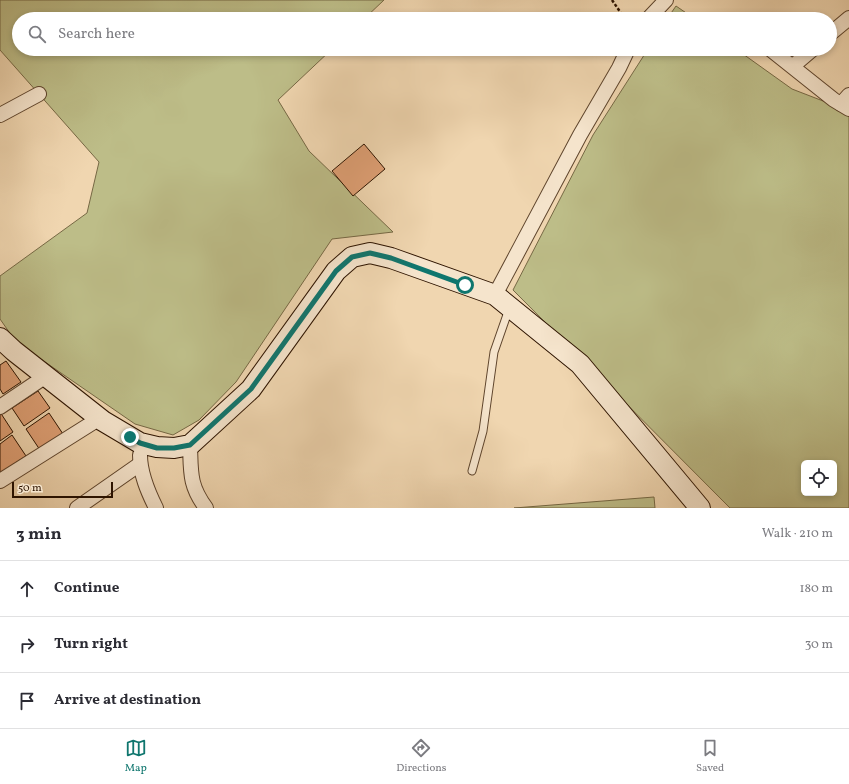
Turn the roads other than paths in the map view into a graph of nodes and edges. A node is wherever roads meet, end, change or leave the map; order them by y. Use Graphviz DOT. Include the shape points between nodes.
graph roads {
  1 [pos="666,0"];
  2 [pos="655,12"];
  3 [pos="849,18"];
  4 [pos="837,28"];
  5 [pos="625,56"];
  6 [pos="779,56"];
  7 [pos="804,56"];
  8 [pos="792,66"];
  9 [pos="39,94"];
  10 [pos="846,103"];
  11 [pos="0,115"];
  12 [pos="503,301"];
  13 [pos="0,338"];
  14 [pos="46,376"];
  15 [pos="0,407"];
  16 [pos="100,418"];
  17 [pos="140,443"];
  18 [pos="190,445"];
  19 [pos="140,464"];
  20 [pos="472,471"];
  21 [pos="0,481"];
  22 [pos="77,508"];
  23 [pos="156,508"];
  24 [pos="206,508"];
  25 [pos="700,508"];
  1 -- 2 [label="street"];
  3 -- 4 [label="street"];
  5 -- 12 [label="street" via="580,135"];
  6 -- 8 [label="street"];
  7 -- 8 [label="street"];
  8 -- 10 [label="street"];
  9 -- 11 [label="street"];
  12 -- 18 [label="street" via="391,258 370,253 352,257 336,271 251,389"];
  12 -- 20 [label="lane" via="483,431"];
  12 -- 25 [label="street" via="580,364"];
  13 -- 14 [label="street"];
  14 -- 15 [label="street"];
  14 -- 16 [label="street"];
  16 -- 17 [label="street"];
  16 -- 21 [label="street"];
  17 -- 18 [label="street" via="157,448"];
  17 -- 19 [label="street"];
  18 -- 24 [label="street" via="191,477 197,496"];
  19 -- 22 [label="street"];
  19 -- 23 [label="street"];
}
